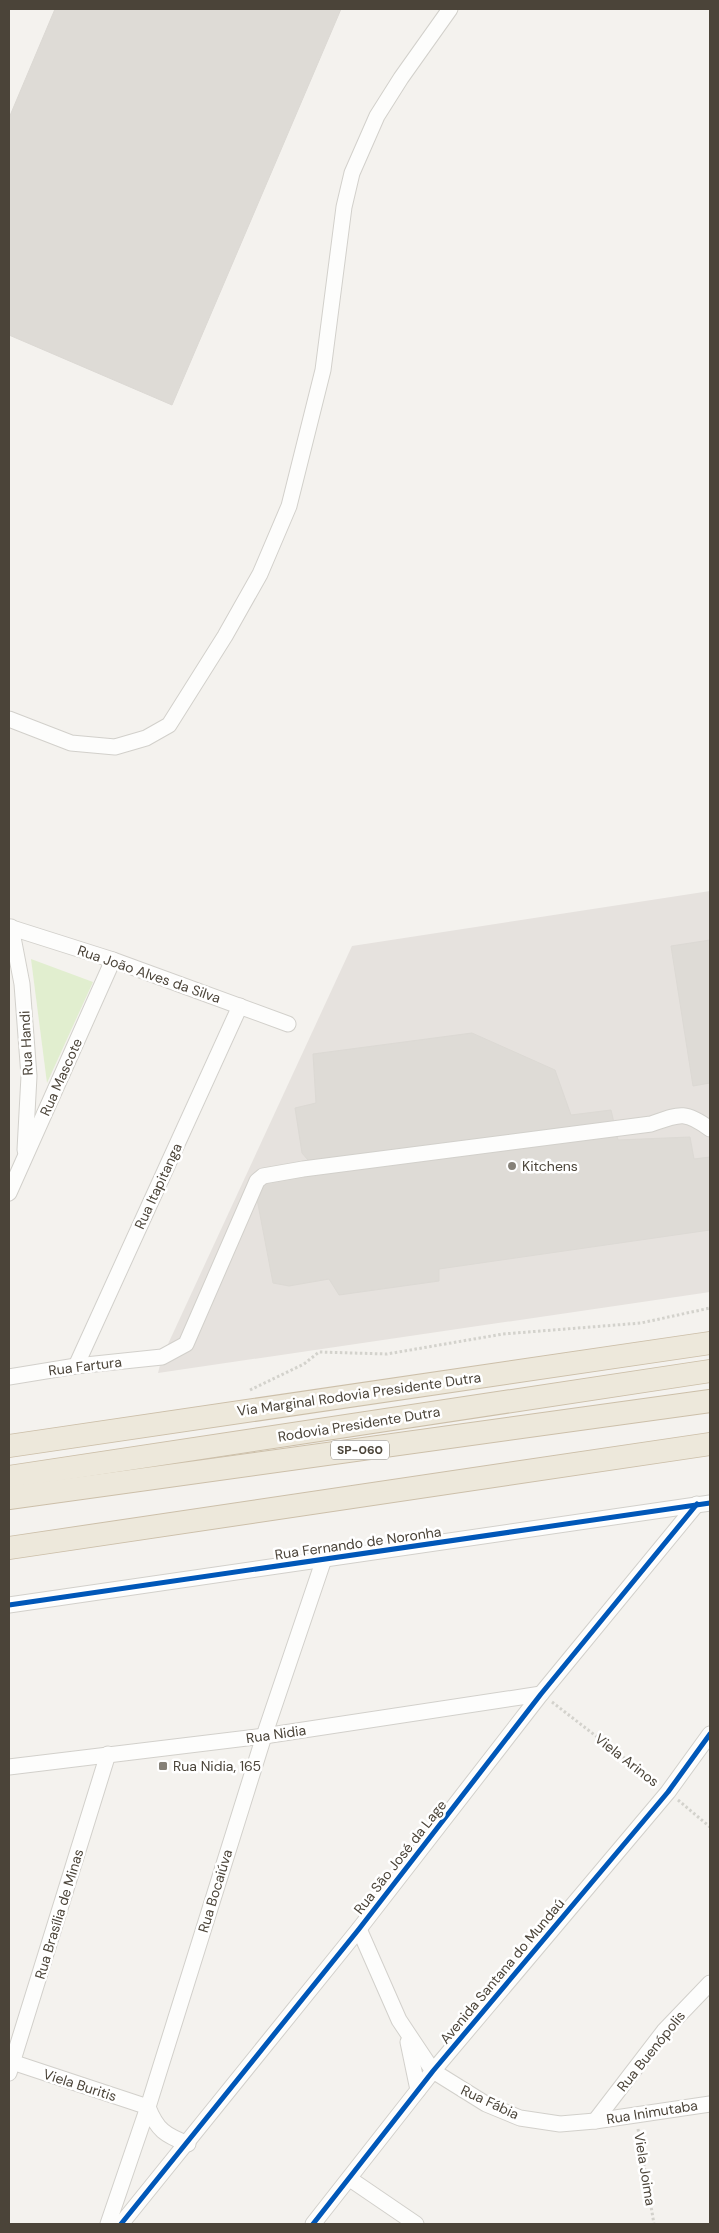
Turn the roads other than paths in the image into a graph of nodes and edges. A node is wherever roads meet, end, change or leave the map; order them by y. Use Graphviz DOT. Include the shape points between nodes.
graph roads {
  1 [pos="450,9"];
  2 [pos="9,719"];
  3 [pos="10,927"];
  4 [pos="113,960"];
  5 [pos="240,1006"];
  6 [pos="288,1024"];
  7 [pos="710,1128"];
  8 [pos="25,1159"];
  9 [pos="9,1193"];
  10 [pos="710,1343"];
  11 [pos="76,1366"];
  12 [pos="710,1371"];
  13 [pos="9,1377"];
  14 [pos="710,1401"];
  15 [pos="710,1444"];
  16 [pos="9,1446"];
  17 [pos="9,1477"];
  18 [pos="9,1498"];
  19 [pos="704,1504"];
  20 [pos="114,1532"];
  21 [pos="9,1548"];
  22 [pos="324,1559"];
  23 [pos="9,1560"];
  24 [pos="9,1605"];
  25 [pos="541,1694"];
  26 [pos="710,1734"];
  27 [pos="264,1736"];
  28 [pos="108,1754"];
  29 [pos="9,1767"];
  30 [pos="359,1929"];
  31 [pos="710,1983"];
  32 [pos="407,2035"];
  33 [pos="10,2068"];
  34 [pos="433,2071"];
  35 [pos="418,2090"];
  36 [pos="710,2104"];
  37 [pos="148,2107"];
  38 [pos="595,2121"];
  39 [pos="188,2144"];
  40 [pos="350,2179"];
  41 [pos="108,2224"];
  42 [pos="122,2224"];
  43 [pos="314,2224"];
  44 [pos="416,2224"];
  1 -- 2 [label="street" via="377,116 352,173 344,207 323,370 289,506 260,574 215,652 169,725 146,738 115,747 70,743"];
  3 -- 4 [label="street, Rua João Alves da Silva"];
  3 -- 8 [label="street, Rua Handi" via="22,984 29,1076"];
  4 -- 5 [label="street, Rua João Alves da Silva"];
  4 -- 8 [label="street, Rua Mascote"];
  5 -- 6 [label="street, Rua João Alves da Silva"];
  5 -- 11 [label="street, Rua Itapitanga"];
  7 -- 11 [label="street, Rua Fartura" via="694,1117 680,1115 651,1124 263,1176 257,1181 186,1344 162,1357"];
  8 -- 9 [label="street, Rua Mascote"];
  10 -- 16 [label="highway, Via Marginal Rodovia Presidente Dutra"];
  11 -- 13 [label="street, Rua Fartura"];
  12 -- 17 [label="highway, Rodovia Presidente Dutra / SP-060"];
  14 -- 18 [label="highway, Rodovia Presidente Dutra / SP-060"];
  15 -- 20 [label="highway"];
  19 -- 22 [label="street, Rua Fernando de Noronha"];
  19 -- 25 [label="street, Rua São José da Lage"];
  20 -- 21 [label="highway"];
  20 -- 23 [label="highway"];
  22 -- 24 [label="street, Rua Fernando de Noronha"];
  22 -- 27 [label="street, Rua Bocaiúva"];
  25 -- 27 [label="street, Rua Nidia"];
  25 -- 30 [label="street, Rua São José da Lage"];
  26 -- 34 [label="street, Avenida Santana do Mundaú" via="668,1792"];
  27 -- 28 [label="street, Rua Nidia"];
  27 -- 37 [label="street, Rua Bocaiúva"];
  28 -- 29 [label="street, Rua Nidia"];
  28 -- 33 [label="street, Rua Brasília de Minas"];
  30 -- 32 [label="street, Rua Fábia"];
  30 -- 39 [label="street, Rua São José da Lage"];
  31 -- 38 [label="street, Rua Buenópolis" via="664,2031"];
  32 -- 34 [label="street, Rua Fábia"];
  32 -- 35 [label="street, Rua Fábia"];
  33 -- 37 [label="street, Viela Buritis"];
  34 -- 35 [label="street, Avenida Santana do Mundaú"];
  34 -- 38 [label="street, Rua Fábia" via="486,2104 520,2118 560,2124"];
  35 -- 40 [label="street, Avenida Santana do Mundaú"];
  36 -- 38 [label="street, Rua Inimutaba"];
  37 -- 39 [label="street" via="154,2124 170,2137"];
  37 -- 41 [label="street, Rua Bocaiúva"];
  39 -- 42 [label="street, Rua São José da Lage"];
  40 -- 43 [label="street, Avenida Santana do Mundaú"];
  40 -- 44 [label="street"];
}
